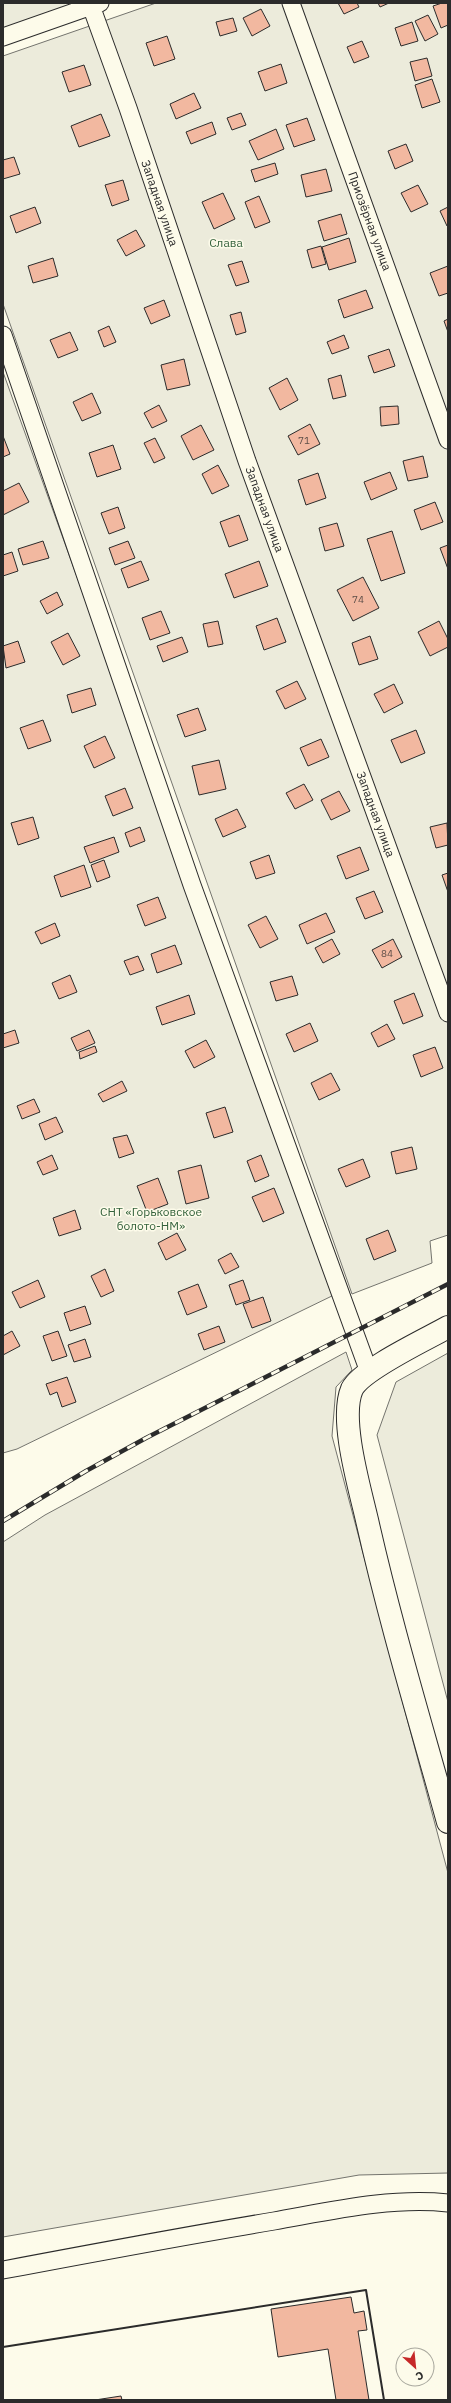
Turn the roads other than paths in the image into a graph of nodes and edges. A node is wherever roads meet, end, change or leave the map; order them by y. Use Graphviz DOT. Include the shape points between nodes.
graph roads {
  1 [pos="291,3"];
  2 [pos="94,4"];
  3 [pos="3,37"];
  4 [pos="3,335"];
  5 [pos="448,440"];
  6 [pos="448,1013"];
  7 [pos="448,1327"];
  8 [pos="370,1372"];
  9 [pos="448,1822"];
  10 [pos="448,2203"];
  11 [pos="3,2270"];
  1 -- 5 [label="street, Приозёрная улица"];
  2 -- 3 [label="street"];
  2 -- 6 [label="street, Западная улица" via="247,461"];
  4 -- 8 [label="street" via="192,885"];
  7 -- 8 [label="street"];
  8 -- 9 [label="street" via="352,1389 347,1421 352,1451 387,1607"];
  10 -- 11 [label="street" via="431,2201 360,2206 175,2237"];
}
